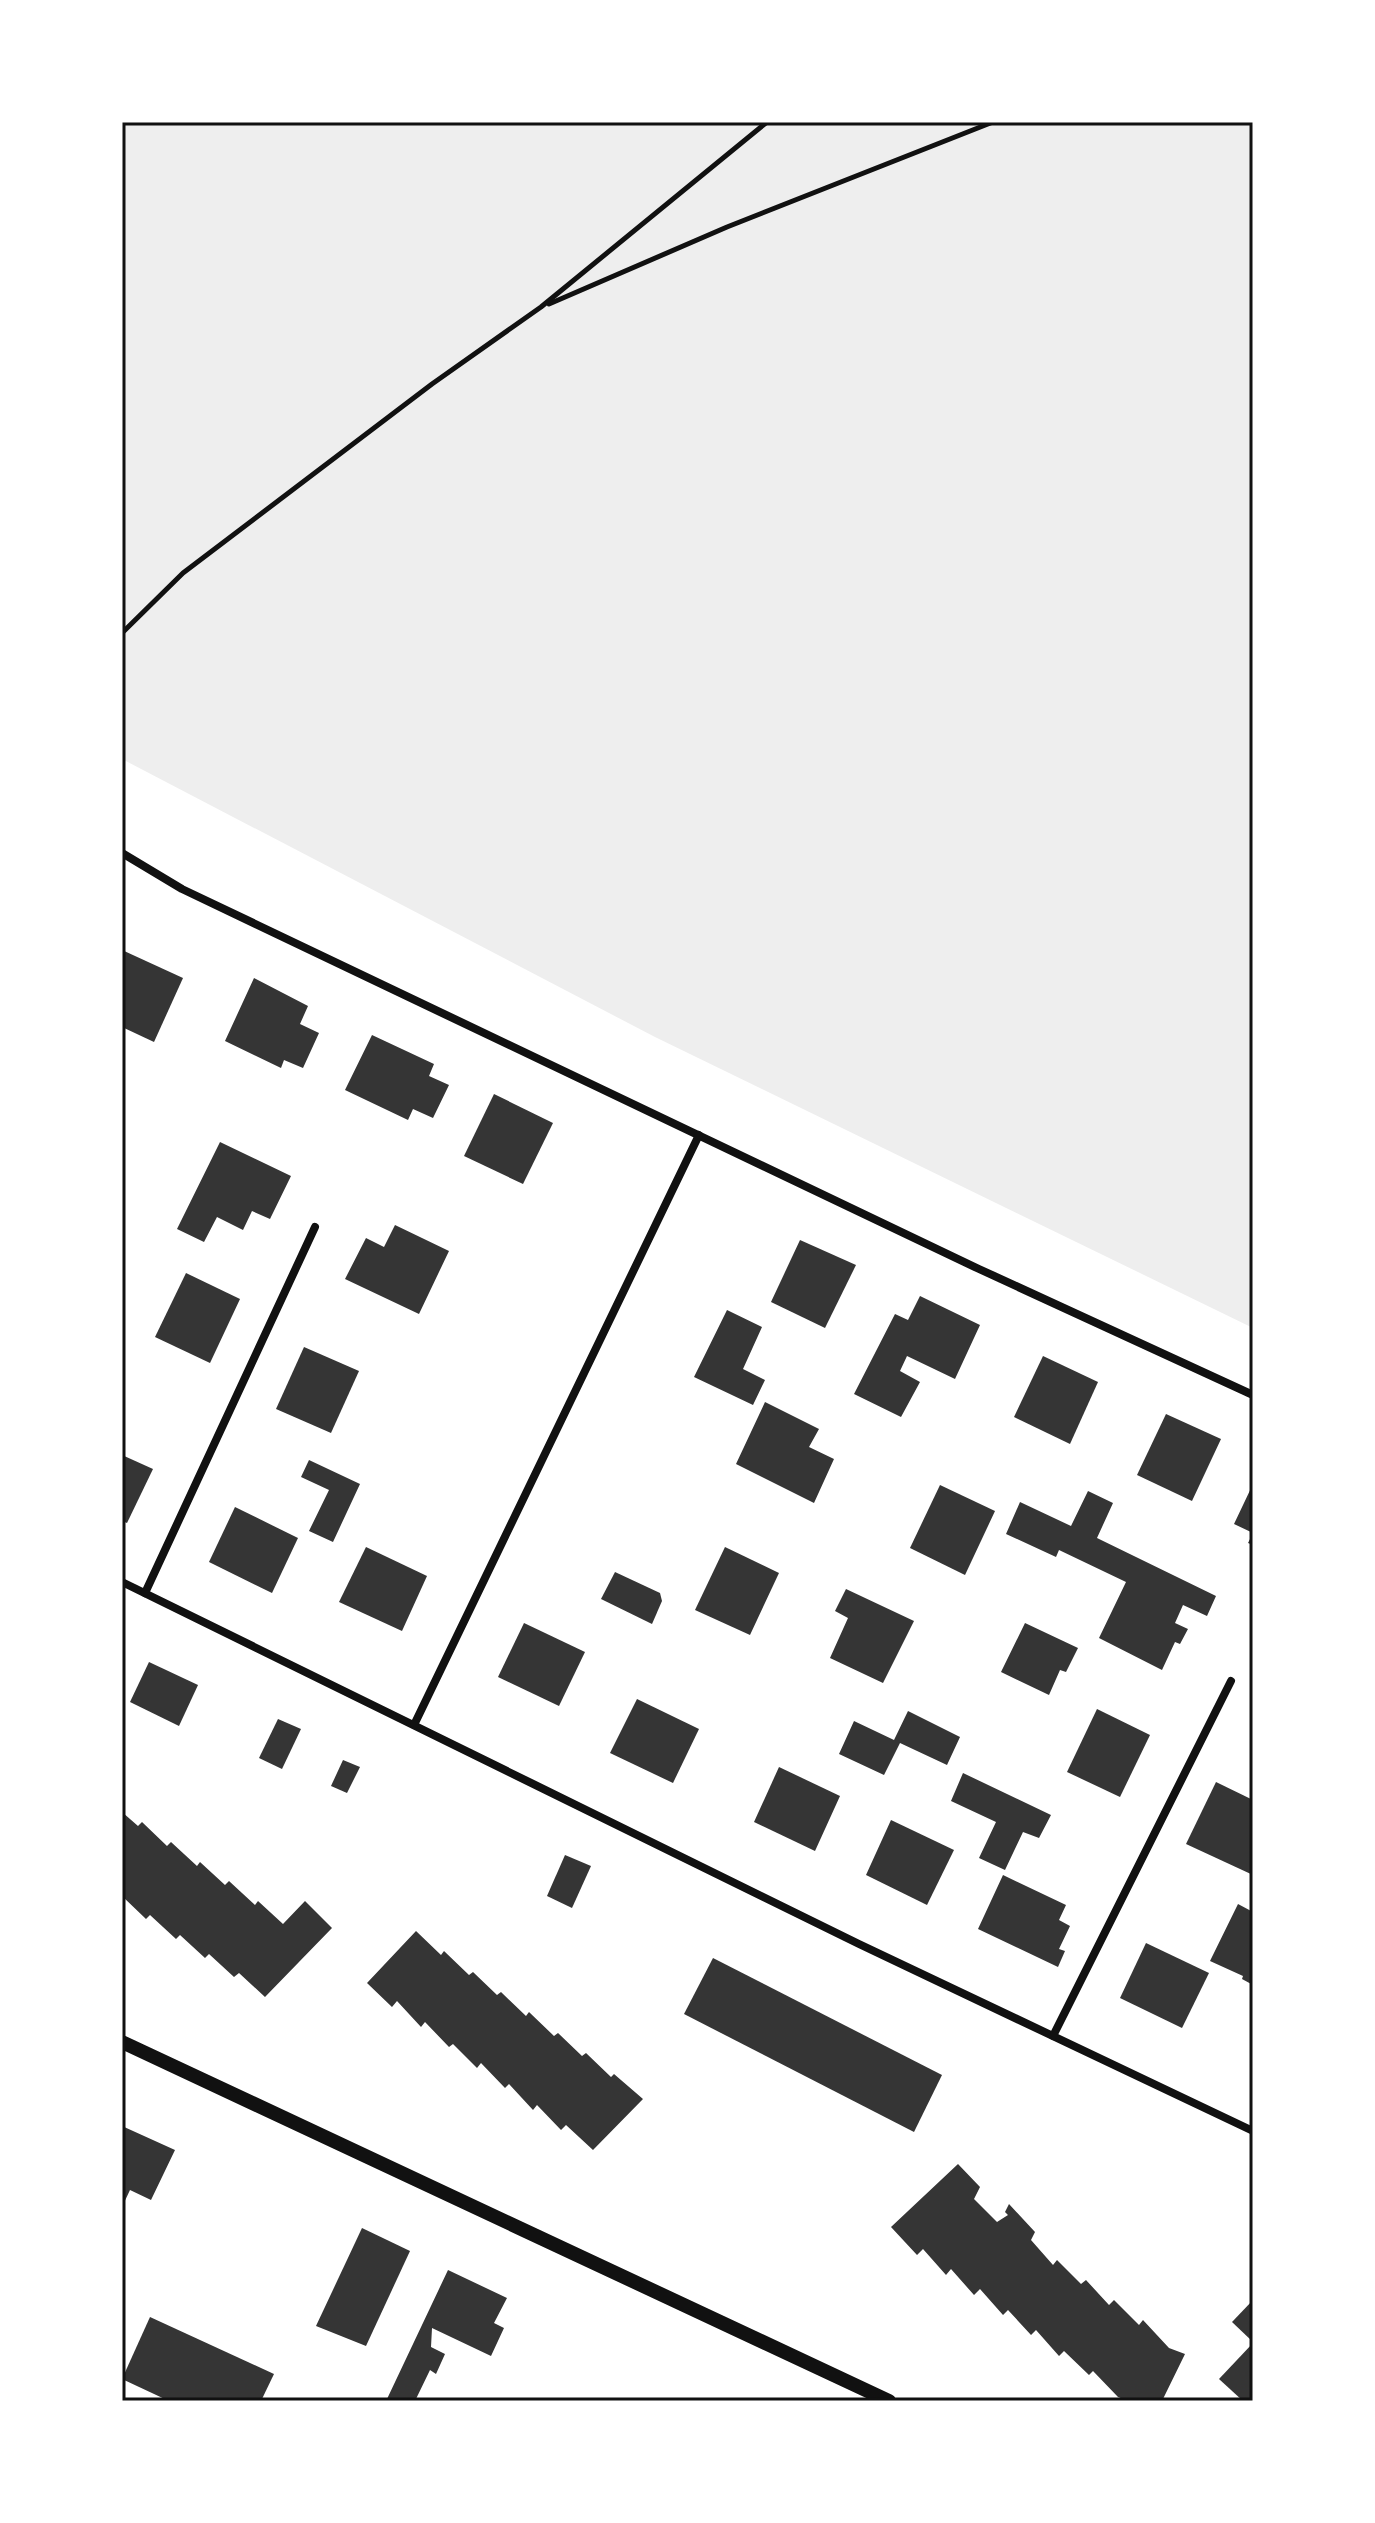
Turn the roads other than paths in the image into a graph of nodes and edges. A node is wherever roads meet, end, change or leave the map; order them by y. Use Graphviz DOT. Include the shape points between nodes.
graph roads {
  1 [pos="122,853"];
  2 [pos="699,1135"];
  3 [pos="315,1227"];
  4 [pos="1253,1395"];
  5 [pos="122,1582"];
  6 [pos="145,1593"];
  7 [pos="1231,1681"];
  8 [pos="414,1725"];
  9 [pos="1053,2036"];
  10 [pos="122,2042"];
  11 [pos="1253,2131"];
  12 [pos="889,2401"];
  1 -- 2 [label="street" via="182,889"];
  2 -- 4 [label="street"];
  2 -- 8 [label="street"];
  3 -- 6 [label="street"];
  5 -- 6 [label="street"];
  6 -- 8 [label="street"];
  7 -- 9 [label="street"];
  8 -- 9 [label="street"];
  9 -- 11 [label="street"];
  10 -- 12 [label="street"];
}
